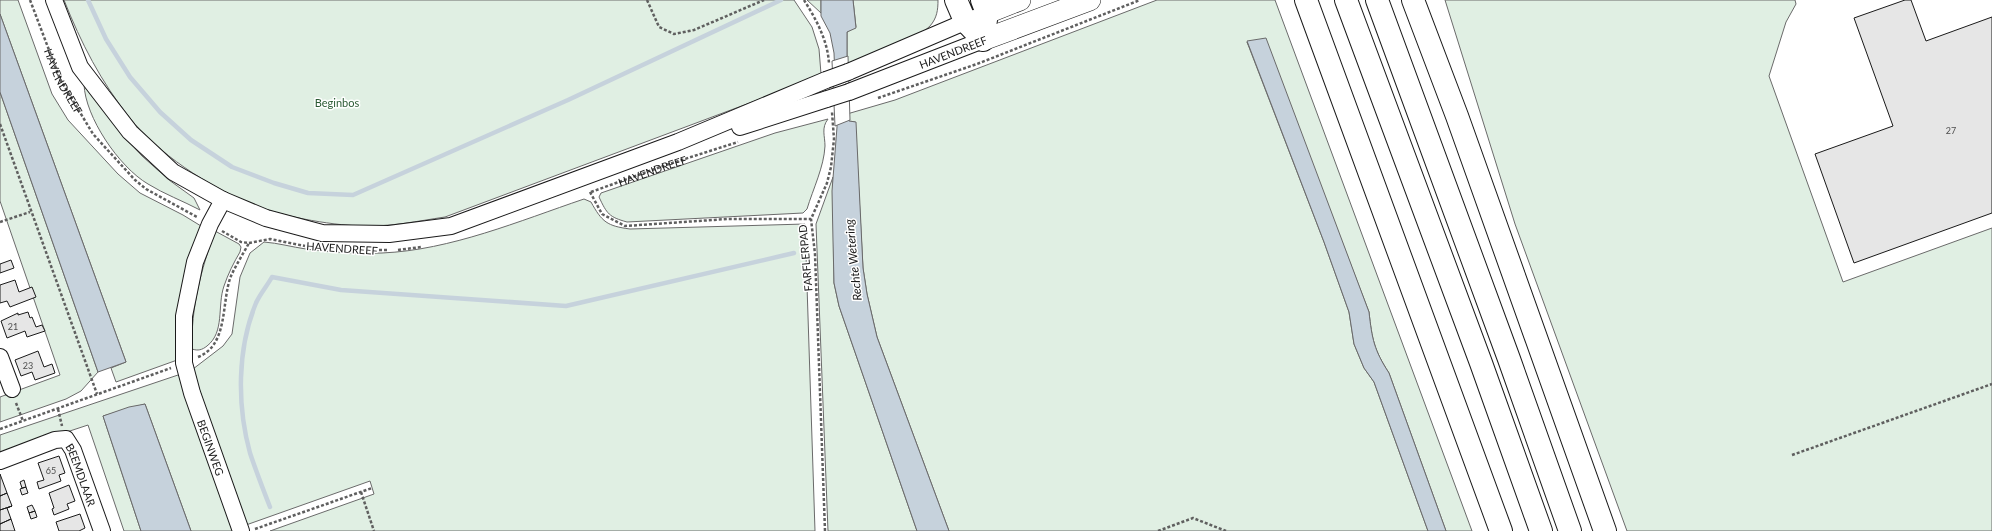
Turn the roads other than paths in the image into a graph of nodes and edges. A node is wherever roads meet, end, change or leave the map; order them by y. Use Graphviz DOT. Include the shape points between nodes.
graph roads {
  1 [pos="54,0"];
  2 [pos="956,0"];
  3 [pos="1020,0"];
  4 [pos="1090,0"];
  5 [pos="1306,0"];
  6 [pos="1346,0"];
  7 [pos="1377,0"];
  8 [pos="1413,0"];
  9 [pos="1429,0"];
  10 [pos="984,6"];
  11 [pos="965,21"];
  12 [pos="983,40"];
  13 [pos="1457,116"];
  14 [pos="678,142"];
  15 [pos="222,200"];
  16 [pos="0,357"];
  17 [pos="12,389"];
  18 [pos="0,460"];
  19 [pos="102,531"];
  20 [pos="241,531"];
  21 [pos="1501,531"];
  22 [pos="1541,531"];
  23 [pos="1570,531"];
  24 [pos="1605,531"];
  1 -- 15 [label="street, HAVENDREEF" via="80,67 130,132 173,172"];
  2 -- 11 [label="highway"];
  3 -- 10 [label="main road, HAVENDREEF"];
  4 -- 12 [label="main road, HAVENDREEF"];
  5 -- 21 [label="highway"];
  6 -- 22 [label="highway"];
  7 -- 23 [label="highway"];
  8 -- 13 [label="highway"];
  9 -- 13 [label="highway"];
  10 -- 11 [label="street, HAVENDREEF"];
  10 -- 12 [label="highway"];
  11 -- 12 [label="highway"];
  11 -- 14 [label="street, HAVENDREEF, bridge"];
  12 -- 14 [label="street, HAVENDREEF, bridge" via="849,92 735,128"];
  13 -- 24 [label="highway"];
  14 -- 15 [label="street, HAVENDREEF" via="450,226 389,234 322,233 266,218"];
  15 -- 20 [label="street, BEGINWEG" via="195,262 184,316 184,363 192,393"];
  16 -- 17 [label="street"];
  18 -- 19 [label="street, BEEMDLAAR" via="55,440 66,440 73,450"];
}
